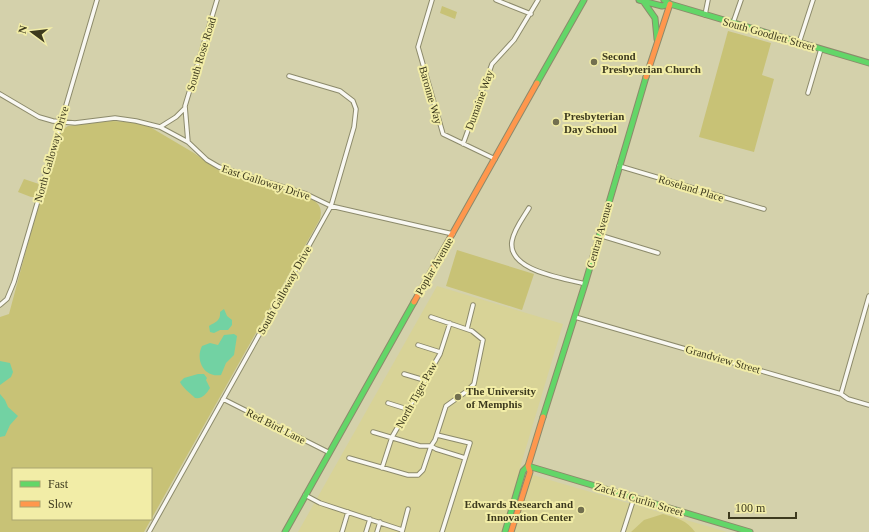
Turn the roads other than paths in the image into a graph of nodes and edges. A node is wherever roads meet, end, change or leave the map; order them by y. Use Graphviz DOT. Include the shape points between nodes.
graph roads {
  1 [pos="97,0"];
  2 [pos="217,0"];
  3 [pos="432,0"];
  4 [pos="496,0"];
  5 [pos="538,0"];
  6 [pos="584,0"];
  7 [pos="664,0"];
  8 [pos="708,0"];
  9 [pos="741,0"];
  10 [pos="813,0"];
  11 [pos="641,1"];
  12 [pos="670,4"];
  13 [pos="530,14"];
  14 [pos="705,15"];
  15 [pos="733,23"];
  16 [pos="799,43"];
  17 [pos="656,48"];
  18 [pos="821,49"];
  19 [pos="869,63"];
  20 [pos="289,76"];
  21 [pos="808,93"];
  22 [pos="0,94"];
  23 [pos="184,108"];
  24 [pos="60,122"];
  25 [pos="160,127"];
  26 [pos="188,142"];
  27 [pos="463,144"];
  28 [pos="495,159"];
  29 [pos="619,166"];
  30 [pos="331,206"];
  31 [pos="529,208"];
  32 [pos="764,209"];
  33 [pos="453,234"];
  34 [pos="599,235"];
  35 [pos="658,253"];
  36 [pos="585,284"];
  37 [pos="869,296"];
  38 [pos="0,305"];
  39 [pos="473,305"];
  40 [pos="431,317"];
  41 [pos="575,317"];
  42 [pos="450,323"];
  43 [pos="467,329"];
  44 [pos="418,345"];
  45 [pos="440,352"];
  46 [pos="404,374"];
  47 [pos="424,380"];
  48 [pos="841,394"];
  49 [pos="223,399"];
  50 [pos="388,403"];
  51 [pos="869,405"];
  52 [pos="407,409"];
  53 [pos="373,432"];
  54 [pos="437,435"];
  55 [pos="392,437"];
  56 [pos="431,446"];
  57 [pos="328,452"];
  58 [pos="349,458"];
  59 [pos="465,458"];
  60 [pos="528,466"];
  61 [pos="382,468"];
  62 [pos="305,495"];
  63 [pos="634,498"];
  64 [pos="408,509"];
  65 [pos="348,512"];
  66 [pos="370,519"];
  67 [pos="380,522"];
  68 [pos="402,531"];
  69 [pos="150,532"];
  70 [pos="285,532"];
  71 [pos="342,532"];
  72 [pos="366,532"];
  73 [pos="377,532"];
  74 [pos="442,532"];
  75 [pos="505,532"];
  76 [pos="511,532"];
  77 [pos="623,532"];
  78 [pos="750,532"];
  1 -- 24 [label="street, North Galloway Drive"];
  2 -- 23 [label="street, South Rose Road"];
  3 -- 27 [label="street, Baronne Way" via="418,47 443,134"];
  4 -- 13 [label="street"];
  5 -- 13 [label="street, Dumaine Way"];
  6 -- 28 [label="main road, Poplar Avenue"];
  7 -- 12 [label="main road, South Goodlett Street"];
  8 -- 14 [label="street"];
  9 -- 15 [label="street"];
  10 -- 16 [label="street"];
  11 -- 12 [label="main road, South Goodlett Street" via="662,6"];
  11 -- 17 [label="main road" via="654,13"];
  12 -- 14 [label="main road, South Goodlett Street"];
  12 -- 17 [label="main road, Central Avenue"];
  13 -- 27 [label="street, Dumaine Way" via="514,40 492,64"];
  14 -- 15 [label="main road, South Goodlett Street"];
  15 -- 16 [label="main road, South Goodlett Street"];
  16 -- 18 [label="main road, South Goodlett Street"];
  17 -- 29 [label="main road, Central Avenue"];
  18 -- 19 [label="main road, South Goodlett Street"];
  18 -- 21 [label="street"];
  20 -- 30 [label="street, South Galloway Drive" via="340,91 353,101 356,109 354,127"];
  22 -- 24 [label="street, East Galloway Drive" via="39,116"];
  23 -- 25 [label="street" via="176,117"];
  23 -- 26 [label="street, South Rose Road"];
  24 -- 25 [label="street, East Galloway Drive" via="75,123 115,118"];
  24 -- 38 [label="street, North Galloway Drive" via="14,282 7,298"];
  25 -- 26 [label="street, East Galloway Drive"];
  26 -- 30 [label="street, East Galloway Drive" via="207,160 219,167 306,194"];
  27 -- 28 [label="street, Baronne Way"];
  28 -- 33 [label="main road, Poplar Avenue"];
  29 -- 32 [label="street, Roseland Place"];
  29 -- 34 [label="main road, Central Avenue"];
  30 -- 33 [label="street, East Galloway Drive"];
  30 -- 49 [label="street, South Galloway Drive"];
  31 -- 36 [label="street" via="513,239 512,251 517,260 527,267"];
  33 -- 57 [label="main road, Poplar Avenue"];
  34 -- 35 [label="street"];
  34 -- 36 [label="main road, Central Avenue"];
  36 -- 41 [label="main road, Central Avenue"];
  37 -- 48 [label="street"];
  39 -- 43 [label="street"];
  40 -- 42 [label="street"];
  41 -- 48 [label="street, Grandview Street"];
  41 -- 60 [label="main road, Central Avenue"];
  42 -- 43 [label="street"];
  42 -- 45 [label="street, North Tiger Paw"];
  43 -- 54 [label="street" via="478,334 483,340 474,384 467,392 447,404"];
  44 -- 45 [label="street"];
  45 -- 47 [label="street, North Tiger Paw"];
  46 -- 47 [label="street"];
  47 -- 52 [label="street, North Tiger Paw"];
  48 -- 51 [label="street, Grandview Street"];
  49 -- 57 [label="street, Red Bird Lane"];
  49 -- 69 [label="street, South Galloway Drive"];
  50 -- 52 [label="street"];
  52 -- 55 [label="street, North Tiger Paw"];
  53 -- 55 [label="street"];
  54 -- 56 [label="street"];
  54 -- 59 [label="street" via="470,444"];
  55 -- 56 [label="street" via="420,446"];
  55 -- 61 [label="street, North Tiger Paw"];
  56 -- 59 [label="street" via="436,450"];
  56 -- 61 [label="street" via="424,467 418,474 408,475"];
  57 -- 62 [label="main road, Poplar Avenue"];
  58 -- 61 [label="street"];
  59 -- 74 [label="street"];
  60 -- 63 [label="main road, Zack H Curlin Street"];
  60 -- 75 [label="main road, Central Avenue" via="523,471"];
  60 -- 76 [label="main road, Central Avenue" via="530,472"];
  62 -- 65 [label="street"];
  62 -- 70 [label="main road, Poplar Avenue"];
  63 -- 77 [label="street"];
  63 -- 78 [label="main road, Zack H Curlin Street"];
  64 -- 68 [label="street"];
  65 -- 66 [label="street"];
  65 -- 71 [label="street"];
  66 -- 67 [label="street"];
  66 -- 72 [label="street"];
  67 -- 68 [label="street"];
  67 -- 73 [label="street"];
}
